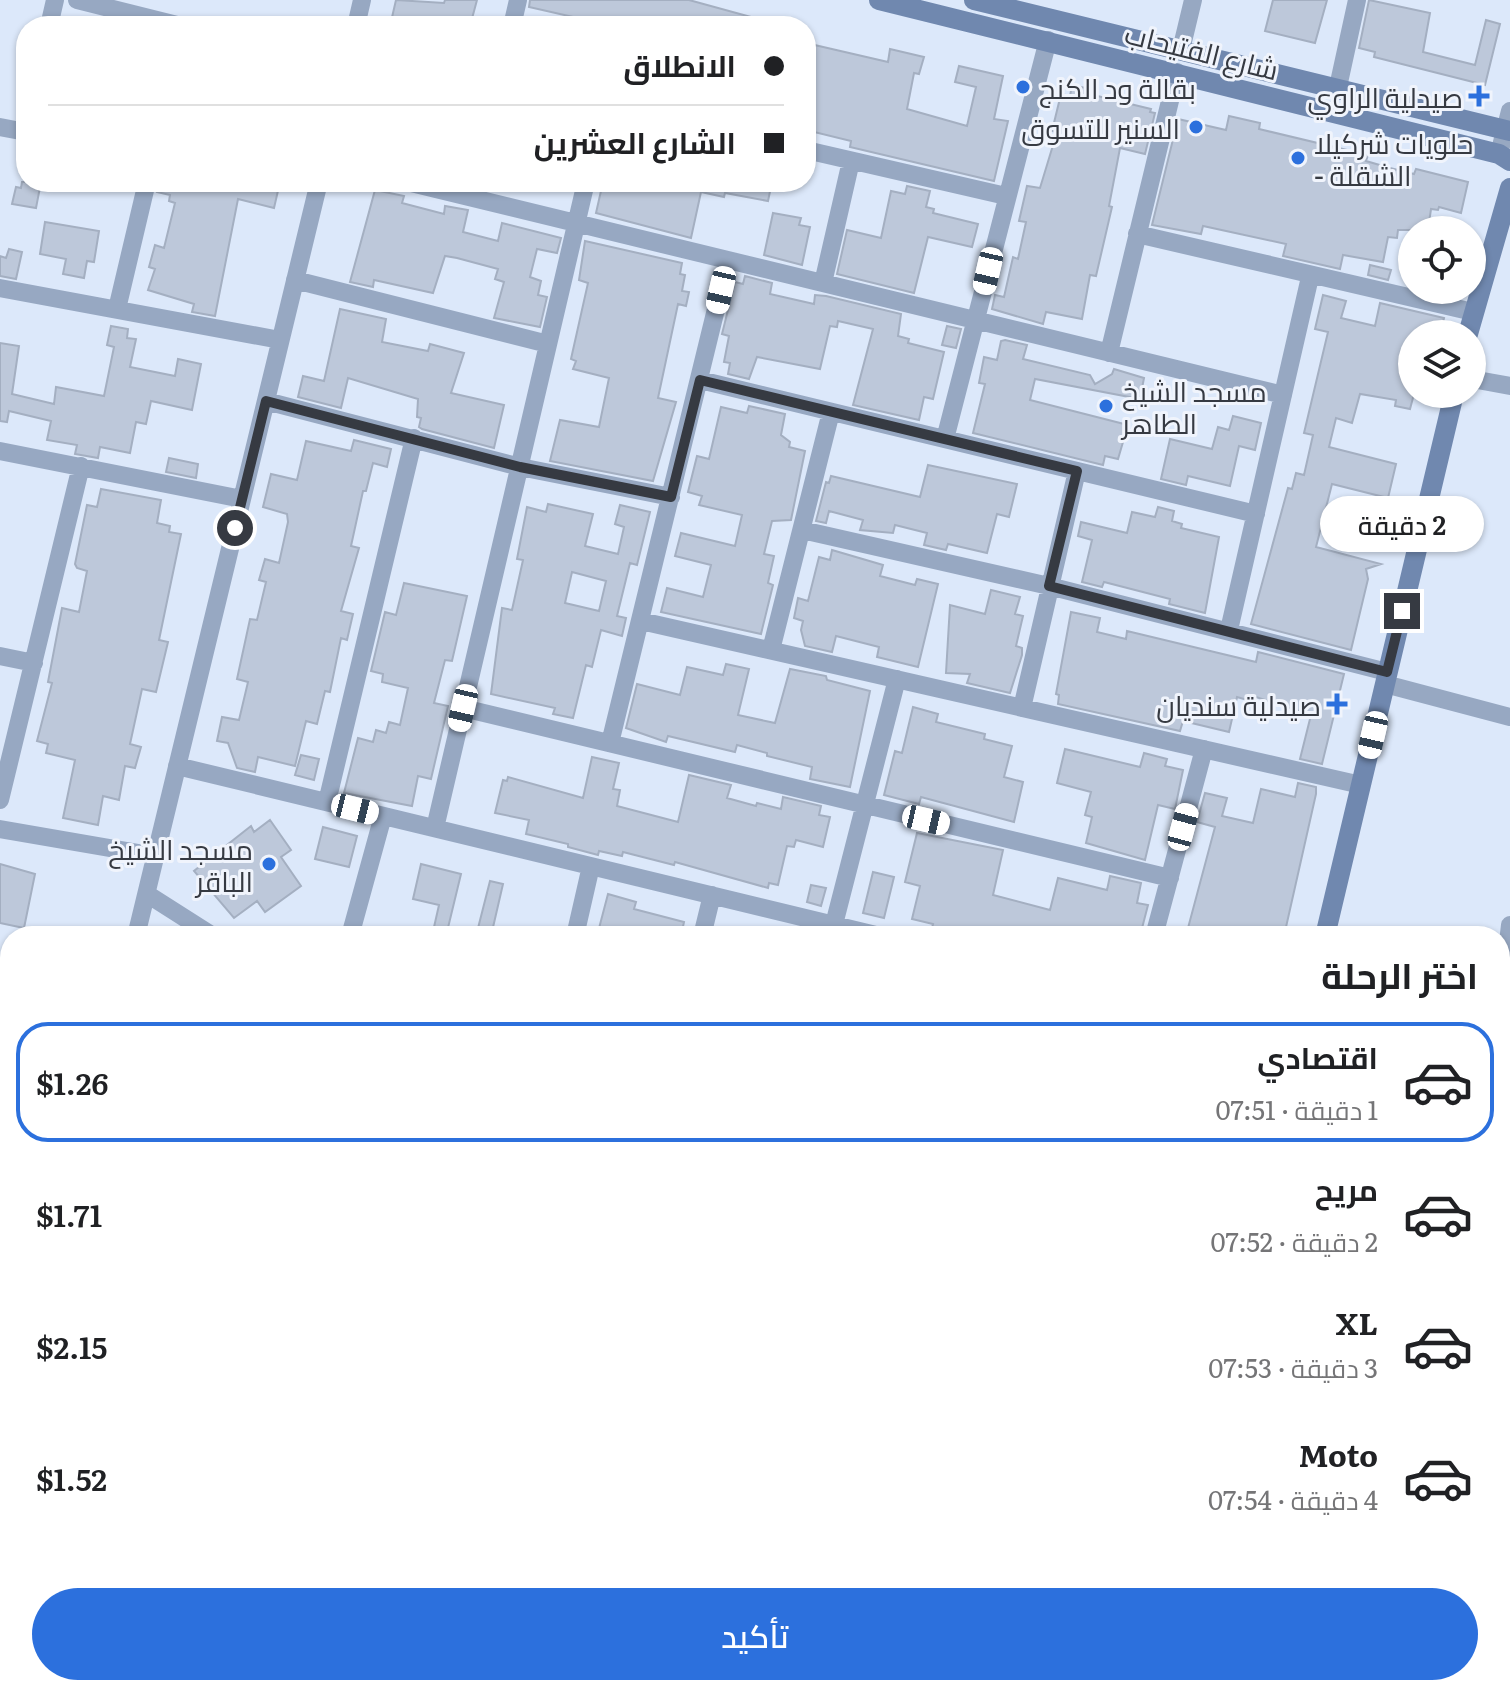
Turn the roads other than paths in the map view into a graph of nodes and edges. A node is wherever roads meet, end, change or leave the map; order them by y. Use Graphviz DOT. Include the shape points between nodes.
graph roads {
  1 [pos="77,0"];
  2 [pos="879,0"];
  3 [pos="974,0"];
  4 [pos="1193,0"];
  5 [pos="1357,0"];
  6 [pos="1029,7"];
  7 [pos="141,16"];
  8 [pos="1048,40"];
  9 [pos="1181,50"];
  10 [pos="1177,72"];
  11 [pos="1338,87"];
  12 [pos="1509,124"];
  13 [pos="816,152"];
  14 [pos="1505,158"];
  15 [pos="851,161"];
  16 [pos="1510,188"];
  17 [pos="145,192"];
  18 [pos="317,192"];
  19 [pos="481,192"];
  20 [pos="584,192"];
  21 [pos="1006,196"];
  22 [pos="577,223"];
  23 [pos="1137,234"];
  24 [pos="728,260"];
  25 [pos="1310,277"];
  26 [pos="295,280"];
  27 [pos="823,283"];
  28 [pos="0,288"];
  29 [pos="117,309"];
  30 [pos="1473,312"];
  31 [pos="976,320"];
  32 [pos="1471,320"];
  33 [pos="280,340"];
  34 [pos="548,344"];
  35 [pos="1109,353"];
  36 [pos="700,380"];
  37 [pos="1486,382"];
  38 [pos="1510,386"];
  39 [pos="1283,395"];
  40 [pos="266,401"];
  41 [pos="1451,408"];
  42 [pos="831,412"];
  43 [pos="414,438"];
  44 [pos="945,439"];
  45 [pos="0,451"];
  46 [pos="81,466"];
  47 [pos="520,467"];
  48 [pos="1077,471"];
  49 [pos="671,497"];
  50 [pos="242,499"];
  51 [pos="1256,514"];
  52 [pos="802,530"];
  53 [pos="1049,586"];
  54 [pos="641,621"];
  55 [pos="1229,630"];
  56 [pos="771,650"];
  57 [pos="0,656"];
  58 [pos="34,663"];
  59 [pos="1386,678"];
  60 [pos="897,679"];
  61 [pos="463,708"];
  62 [pos="1022,708"];
  63 [pos="1510,717"];
  64 [pos="610,743"];
  65 [pos="1204,749"];
  66 [pos="177,766"];
  67 [pos="1361,785"];
  68 [pos="0,800"];
  69 [pos="327,802"];
  70 [pos="865,805"];
  71 [pos="383,816"];
  72 [pos="435,828"];
  73 [pos="0,829"];
  74 [pos="156,856"];
  75 [pos="591,866"];
  76 [pos="1170,878"];
  77 [pos="147,894"];
  78 [pos="712,895"];
  79 [pos="139,926"];
  80 [pos="197,926"];
  81 [pos="353,926"];
  82 [pos="577,926"];
  83 [pos="704,926"];
  84 [pos="818,926"];
  85 [pos="833,926"];
  86 [pos="1157,926"];
  87 [pos="1327,926"];
  1 -- 7 [label="street"];
  2 -- 8 [label="main road, شارع الفتيحاب"];
  3 -- 6 [label="main road, شارع الفتيحاب"];
  4 -- 9 [label="street"];
  5 -- 11 [label="street"];
  6 -- 9 [label="main road, شارع الفتيحاب"];
  8 -- 10 [label="main road, شارع الفتيحاب"];
  8 -- 21 [label="street"];
  9 -- 11 [label="main road, شارع الفتيحاب"];
  10 -- 14 [label="main road, شارع الفتيحاب"];
  10 -- 23 [label="street"];
  11 -- 12 [label="main road, شارع الفتيحاب"];
  12 -- 14 [label="street"];
  13 -- 15 [label="street"];
  15 -- 21 [label="street"];
  15 -- 27 [label="street"];
  16 -- 30 [label="main road"];
  17 -- 29 [label="street"];
  18 -- 26 [label="street"];
  19 -- 22 [label="street"];
  20 -- 22 [label="street"];
  21 -- 31 [label="street"];
  22 -- 24 [label="street"];
  22 -- 34 [label="street"];
  23 -- 25 [label="street"];
  23 -- 35 [label="street"];
  24 -- 27 [label="street"];
  24 -- 36 [label="street"];
  25 -- 30 [label="street"];
  25 -- 39 [label="street"];
  26 -- 33 [label="street"];
  26 -- 34 [label="street"];
  27 -- 31 [label="street"];
  28 -- 29 [label="street"];
  29 -- 33 [label="street"];
  30 -- 32 [label="main road"];
  31 -- 35 [label="street"];
  31 -- 44 [label="street"];
  33 -- 40 [label="street"];
  34 -- 47 [label="street"];
  35 -- 39 [label="street"];
  36 -- 42 [label="street"];
  36 -- 49 [label="street"];
  37 -- 38 [label="street"];
  39 -- 51 [label="street"];
  40 -- 43 [label="street"];
  40 -- 50 [label="street"];
  41 -- 59 [label="main road"];
  42 -- 44 [label="street"];
  42 -- 52 [label="street"];
  43 -- 47 [label="street"];
  43 -- 69 [label="street"];
  44 -- 48 [label="street"];
  45 -- 46 [label="street"];
  46 -- 50 [label="street"];
  46 -- 58 [label="street"];
  47 -- 49 [label="street"];
  47 -- 61 [label="street"];
  48 -- 51 [label="street"];
  48 -- 53 [label="street"];
  49 -- 54 [label="street"];
  50 -- 66 [label="street"];
  51 -- 55 [label="street"];
  52 -- 53 [label="street"];
  52 -- 56 [label="street"];
  53 -- 55 [label="street"];
  53 -- 62 [label="street"];
  54 -- 56 [label="street"];
  54 -- 64 [label="street"];
  55 -- 59 [label="street"];
  56 -- 60 [label="street"];
  57 -- 58 [label="street"];
  58 -- 68 [label="street"];
  59 -- 63 [label="street"];
  59 -- 67 [label="main road"];
  60 -- 62 [label="street"];
  60 -- 70 [label="street"];
  61 -- 64 [label="street"];
  61 -- 72 [label="street"];
  62 -- 65 [label="street"];
  64 -- 70 [label="street"];
  65 -- 67 [label="street"];
  65 -- 76 [label="street"];
  66 -- 69 [label="street"];
  66 -- 74 [label="street"];
  67 -- 87 [label="main road"];
  69 -- 71 [label="street"];
  70 -- 76 [label="street"];
  70 -- 85 [label="street"];
  71 -- 72 [label="street"];
  71 -- 81 [label="street"];
  72 -- 75 [label="street"];
  73 -- 74 [label="street"];
  74 -- 77 [label="street"];
  75 -- 78 [label="street"];
  75 -- 82 [label="street"];
  76 -- 86 [label="street"];
  77 -- 79 [label="street"];
  77 -- 80 [label="street"];
  78 -- 83 [label="street"];
  78 -- 84 [label="street"];
}
